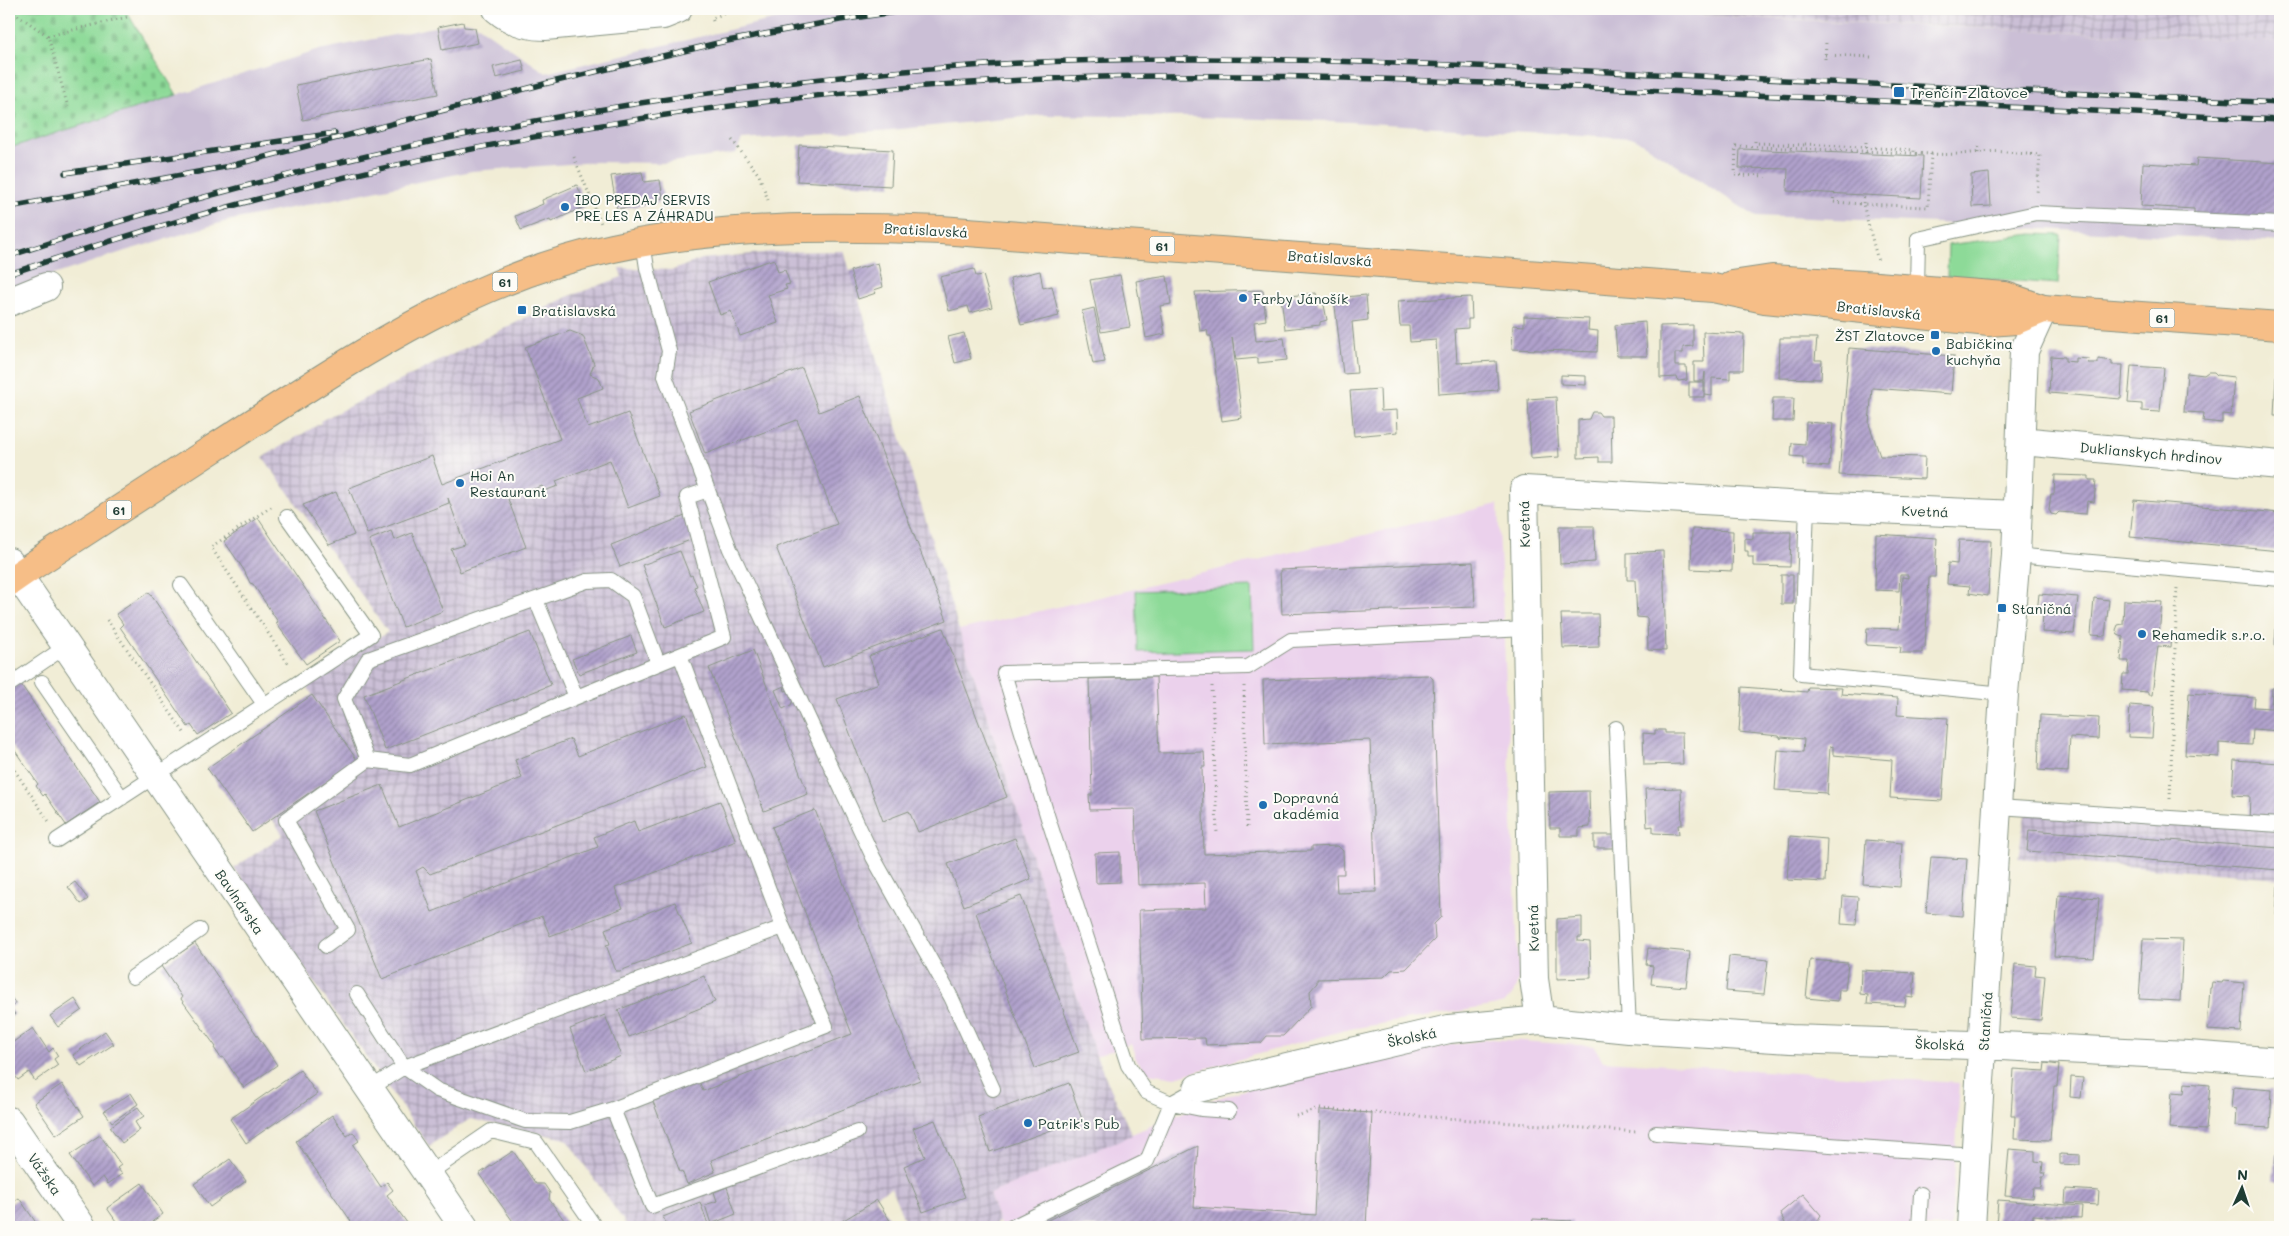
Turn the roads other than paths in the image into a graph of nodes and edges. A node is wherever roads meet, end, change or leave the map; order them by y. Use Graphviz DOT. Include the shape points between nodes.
graph roads {
  1 [pos="497,9"];
  2 [pos="670,12"];
  3 [pos="2280,224"];
  4 [pos="643,242"];
  5 [pos="46,287"];
  6 [pos="1713,288"];
  7 [pos="1917,289"];
  8 [pos="9,302"];
  9 [pos="2043,309"];
  10 [pos="2280,326"];
  11 [pos="2021,441"];
  12 [pos="2280,464"];
  13 [pos="708,490"];
  14 [pos="1807,506"];
  15 [pos="2017,515"];
  16 [pos="287,518"];
  17 [pos="2016,555"];
  18 [pos="11,574"];
  19 [pos="2280,579"];
  20 [pos="181,585"];
  21 [pos="536,600"];
  22 [pos="1527,629"];
  23 [pos="65,647"];
  24 [pos="680,655"];
  25 [pos="658,664"];
  26 [pos="42,682"];
  27 [pos="9,685"];
  28 [pos="2004,694"];
  29 [pos="576,697"];
  30 [pos="264,704"];
  31 [pos="1616,728"];
  32 [pos="368,760"];
  33 [pos="154,777"];
  34 [pos="122,798"];
  35 [pos="1998,807"];
  36 [pos="2280,825"];
  37 [pos="59,839"];
  38 [pos="784,926"];
  39 [pos="200,930"];
  40 [pos="326,946"];
  41 [pos="133,977"];
  42 [pos="357,994"];
  43 [pos="1540,1020"];
  44 [pos="1629,1029"];
  45 [pos="1983,1046"];
  46 [pos="2280,1062"];
  47 [pos="404,1067"];
  48 [pos="1198,1088"];
  49 [pos="369,1089"];
  50 [pos="993,1089"];
  51 [pos="1171,1103"];
  52 [pos="613,1109"];
  53 [pos="1229,1111"];
  54 [pos="9,1121"];
  55 [pos="857,1132"];
  56 [pos="1656,1133"];
  57 [pos="1976,1155"];
  58 [pos="428,1174"];
  59 [pos="1921,1194"];
  60 [pos="82,1227"];
  61 [pos="464,1227"];
  62 [pos="595,1227"];
  63 [pos="1012,1227"];
  64 [pos="1919,1227"];
  65 [pos="1971,1227"];
  1 -- 2 [label="street" via="510,19 534,26"];
  3 -- 7 [label="lane" via="2036,213 1918,239"];
  4 -- 6 [label="main road, Bratislavská / 61" via="766,229 941,230"];
  4 -- 13 [label="lane" via="668,350 665,376"];
  4 -- 18 [label="main road, Bratislavská / 61" via="523,274 403,329"];
  5 -- 8 [label="street"];
  6 -- 7 [label="main road, Bratislavská / 61" via="1772,279"];
  6 -- 9 [label="main road, Bratislavská / 61" via="1765,298 1989,322 2016,320"];
  7 -- 9 [label="main road, Bratislavská / 61" via="2005,296"];
  9 -- 10 [label="main road, Bratislavská / 61"];
  9 -- 11 [label="street, Staničná" via="2024,351"];
  11 -- 12 [label="street, Duklianskych hrdinov"];
  11 -- 15 [label="street, Staničná"];
  13 -- 24 [label="lane" via="687,497 724,637"];
  13 -- 50 [label="lane" via="730,549 873,857 951,997"];
  14 -- 15 [label="street, Kvetná"];
  14 -- 22 [label="street, Kvetná" via="1524,490"];
  14 -- 28 [label="lane" via="1800,674"];
  15 -- 17 [label="street, Staničná"];
  16 -- 30 [label="lane" via="371,635"];
  17 -- 19 [label="lane"];
  17 -- 28 [label="street, Staničná"];
  18 -- 23 [label="street, Bavlnárska"];
  20 -- 30 [label="lane"];
  21 -- 25 [label="lane" via="587,582 611,580 633,596"];
  21 -- 29 [label="lane"];
  21 -- 32 [label="lane" via="368,659 344,699"];
  22 -- 43 [label="street, Kvetná" via="1534,978"];
  22 -- 51 [label="lane" via="1291,640 1248,667 1004,673 1128,1065 1146,1092"];
  23 -- 27 [label="lane"];
  23 -- 33 [label="street, Bavlnárska"];
  24 -- 25 [label="lane"];
  24 -- 38 [label="lane"];
  25 -- 29 [label="lane"];
  26 -- 34 [label="lane"];
  28 -- 35 [label="street, Staničná"];
  29 -- 32 [label="lane" via="410,765"];
  30 -- 33 [label="lane"];
  31 -- 44 [label="lane"];
  32 -- 40 [label="lane" via="286,820 348,930"];
  33 -- 34 [label="lane"];
  33 -- 49 [label="street, Bavlnárska"];
  34 -- 37 [label="lane"];
  35 -- 36 [label="lane"];
  35 -- 45 [label="street, Staničná"];
  38 -- 47 [label="lane"];
  38 -- 52 [label="lane" via="826,1026"];
  39 -- 41 [label="lane"];
  42 -- 47 [label="lane"];
  43 -- 44 [label="street, Školská"];
  43 -- 48 [label="street, Školská" via="1449,1029"];
  44 -- 45 [label="street, Školská"];
  45 -- 46 [label="street, Školská"];
  45 -- 57 [label="street, Staničná"];
  47 -- 49 [label="lane"];
  47 -- 52 [label="lane" via="437,1090 525,1120 570,1122"];
  48 -- 51 [label="lane"];
  49 -- 58 [label="street, Bavlnárska"];
  51 -- 53 [label="lane"];
  51 -- 63 [label="lane" via="1147,1161"];
  52 -- 55 [label="lane" via="652,1206"];
  54 -- 60 [label="street, Vážska"];
  56 -- 57 [label="lane"];
  57 -- 65 [label="street, Staničná"];
  58 -- 61 [label="street, Bavlnárska"];
  58 -- 62 [label="lane" via="490,1131 536,1142"];
  59 -- 64 [label="lane"];
}
